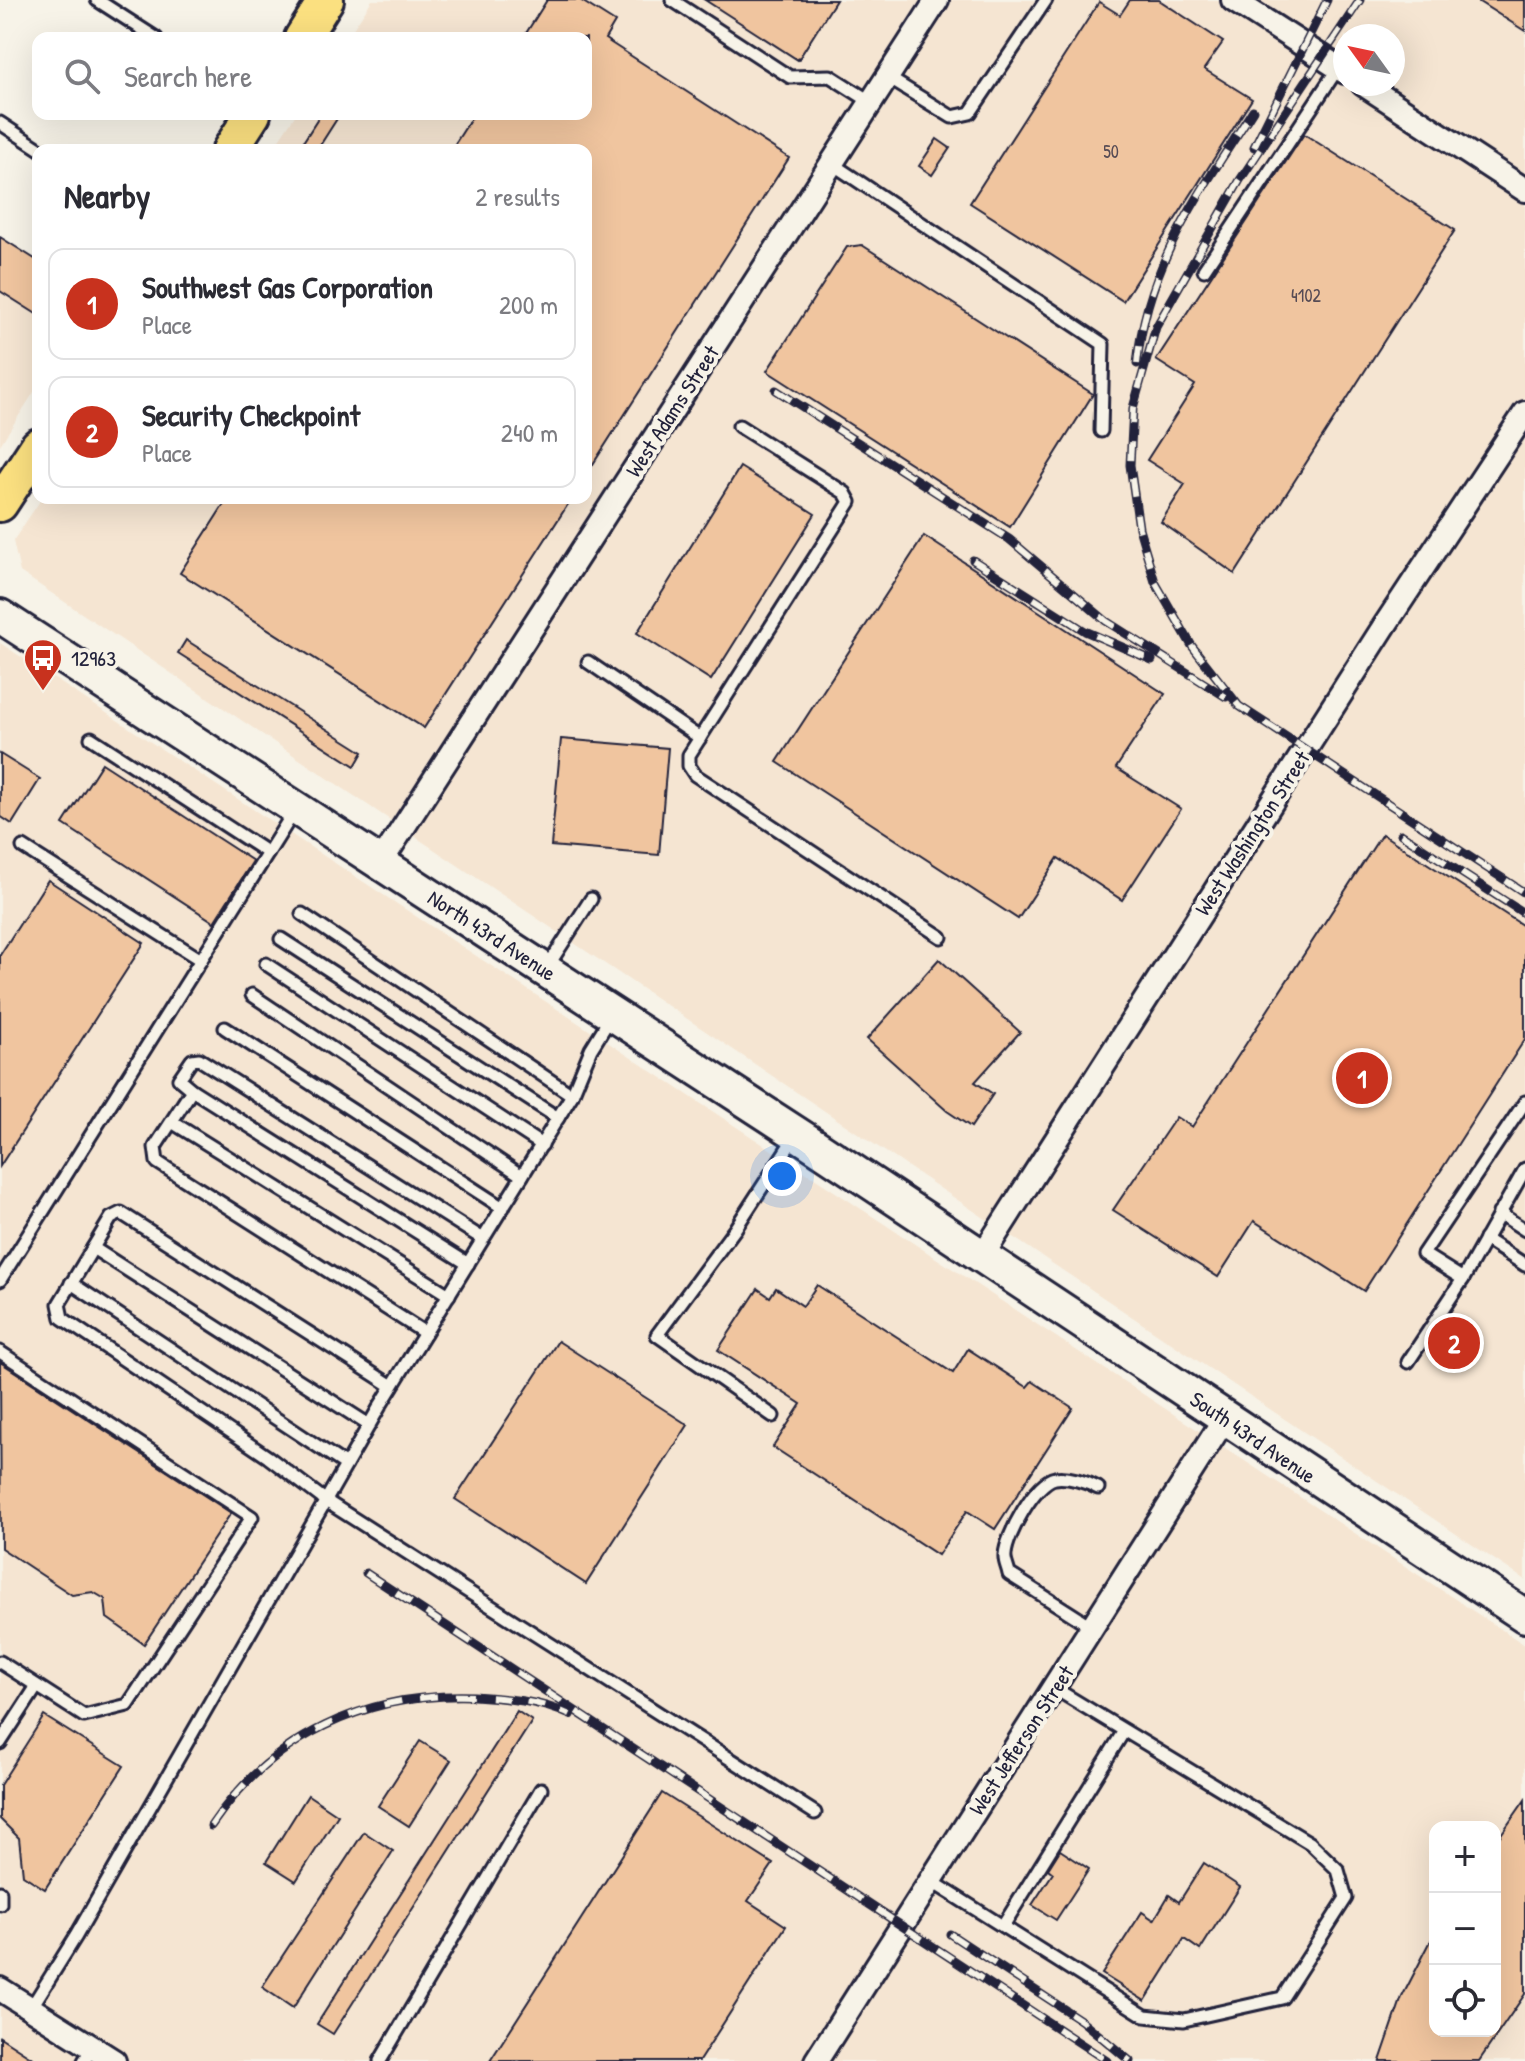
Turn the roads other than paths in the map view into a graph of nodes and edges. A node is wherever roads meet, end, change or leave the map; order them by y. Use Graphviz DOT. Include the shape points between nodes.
graph roads {
  1 [pos="97,0"];
  2 [pos="326,0"];
  3 [pos="672,0"];
  4 [pos="937,0"];
  5 [pos="1046,0"];
  6 [pos="1233,0"];
  7 [pos="147,32"];
  8 [pos="306,32"];
  9 [pos="1333,64"];
  10 [pos="887,77"];
  11 [pos="1333,83"];
  12 [pos="1381,96"];
  13 [pos="871,102"];
  14 [pos="249,120"];
  15 [pos="0,123"];
  16 [pos="32,144"];
  17 [pos="234,144"];
  18 [pos="831,163"];
  19 [pos="1525,190"];
  20 [pos="1204,270"];
  21 [pos="1525,413"];
  22 [pos="739,426"];
  23 [pos="1101,431"];
  24 [pos="32,455"];
  25 [pos="0,504"];
  26 [pos="0,616"];
  27 [pos="588,662"];
  28 [pos="91,738"];
  29 [pos="700,738"];
  30 [pos="297,808"];
  31 [pos="23,847"];
  32 [pos="268,853"];
  33 [pos="381,862"];
  34 [pos="591,899"];
  35 [pos="302,914"];
  36 [pos="941,937"];
  37 [pos="281,939"];
  38 [pos="201,960"];
  39 [pos="266,964"];
  40 [pos="545,970"];
  41 [pos="252,995"];
  42 [pos="612,1013"];
  43 [pos="225,1028"];
  44 [pos="192,1090"];
  45 [pos="572,1095"];
  46 [pos="1525,1102"];
  47 [pos="558,1118"];
  48 [pos="172,1122"];
  49 [pos="796,1134"];
  50 [pos="542,1145"];
  51 [pos="1525,1169"];
  52 [pos="522,1176"];
  53 [pos="503,1208"];
  54 [pos="1499,1213"];
  55 [pos="1525,1230"];
  56 [pos="483,1239"];
  57 [pos="1485,1239"];
  58 [pos="93,1248"];
  59 [pos="982,1256"];
  60 [pos="468,1264"];
  61 [pos="1525,1265"];
  62 [pos="1463,1279"];
  63 [pos="0,1280"];
  64 [pos="71,1283"];
  65 [pos="449,1295"];
  66 [pos="425,1333"];
  67 [pos="0,1352"];
  68 [pos="1408,1362"];
  69 [pos="392,1386"];
  70 [pos="773,1416"];
  71 [pos="1225,1418"];
  72 [pos="369,1425"];
  73 [pos="346,1465"];
  74 [pos="1098,1488"];
  75 [pos="326,1501"];
  76 [pos="1525,1616"];
  77 [pos="1092,1627"];
  78 [pos="0,1662"];
  79 [pos="37,1686"];
  80 [pos="1054,1688"];
  81 [pos="1124,1731"];
  82 [pos="0,1743"];
  83 [pos="541,1789"];
  84 [pos="815,1813"];
  85 [pos="931,1881"];
  86 [pos="0,1892"];
  87 [pos="0,1904"];
  88 [pos="1003,1926"];
  89 [pos="0,1989"];
  90 [pos="31,2008"];
  91 [pos="88,2054"];
  92 [pos="114,2061"];
  93 [pos="380,2061"];
  94 [pos="816,2061"];
  1 -- 7 [label="lane"];
  2 -- 8 [label="main road"];
  3 -- 13 [label="lane" via="790,77 830,76"];
  4 -- 10 [label="street, West Adams Street"];
  5 -- 10 [label="lane" via="970,113 952,117"];
  6 -- 9 [label="street"];
  10 -- 13 [label="street, West Adams Street"];
  11 -- 20 [label="lane"];
  12 -- 19 [label="street"];
  13 -- 18 [label="street, West Adams Street"];
  14 -- 17 [label="main road"];
  15 -- 16 [label="lane"];
  18 -- 23 [label="lane" via="1103,344"];
  18 -- 33 [label="street, West Adams Street"];
  21 -- 59 [label="street, West Washington Street"];
  22 -- 29 [label="lane" via="845,493 850,502"];
  24 -- 25 [label="main road"];
  26 -- 30 [label="main road, North 43rd Avenue"];
  27 -- 29 [label="lane"];
  28 -- 32 [label="lane"];
  29 -- 36 [label="lane" via="689,755 695,775"];
  30 -- 32 [label="lane"];
  30 -- 33 [label="main road, North 43rd Avenue"];
  31 -- 38 [label="lane"];
  32 -- 38 [label="lane"];
  33 -- 40 [label="main road, North 43rd Avenue"];
  34 -- 40 [label="lane"];
  35 -- 45 [label="lane"];
  37 -- 47 [label="lane"];
  38 -- 63 [label="lane"];
  39 -- 50 [label="lane"];
  40 -- 42 [label="main road, North 43rd Avenue"];
  41 -- 52 [label="lane"];
  42 -- 45 [label="lane"];
  42 -- 49 [label="main road, North 43rd Avenue"];
  43 -- 53 [label="lane"];
  44 -- 48 [label="lane"];
  44 -- 56 [label="lane" via="179,1079 197,1058"];
  44 -- 60 [label="lane"];
  45 -- 47 [label="lane"];
  46 -- 62 [label="lane" via="1423,1254"];
  47 -- 50 [label="lane"];
  48 -- 65 [label="lane"];
  48 -- 66 [label="lane" via="155,1147 157,1162"];
  49 -- 59 [label="main road, North 43rd Avenue"];
  49 -- 70 [label="lane" via="657,1335"];
  50 -- 52 [label="lane"];
  51 -- 54 [label="lane"];
  52 -- 53 [label="lane"];
  53 -- 56 [label="lane"];
  54 -- 55 [label="lane"];
  54 -- 57 [label="lane"];
  56 -- 60 [label="lane"];
  57 -- 61 [label="lane"];
  57 -- 62 [label="lane"];
  58 -- 64 [label="lane"];
  58 -- 69 [label="lane" via="115,1214 126,1215"];
  58 -- 72 [label="lane"];
  59 -- 71 [label="main road, South 43rd Avenue"];
  60 -- 65 [label="lane"];
  62 -- 68 [label="lane"];
  64 -- 73 [label="lane"];
  64 -- 75 [label="lane" via="59,1304 62,1318"];
  65 -- 66 [label="lane"];
  66 -- 69 [label="lane"];
  67 -- 79 [label="lane" via="252,1517 128,1705 84,1716"];
  69 -- 72 [label="lane"];
  71 -- 76 [label="main road, South 43rd Avenue"];
  71 -- 77 [label="street, West Jefferson Street"];
  72 -- 73 [label="lane"];
  73 -- 75 [label="lane"];
  74 -- 77 [label="lane" via="1086,1481 1055,1478 1038,1488 1004,1556 1009,1574"];
  75 -- 84 [label="lane"];
  75 -- 90 [label="lane"];
  77 -- 80 [label="street, West Jefferson Street"];
  78 -- 79 [label="lane"];
  79 -- 82 [label="lane"];
  80 -- 81 [label="lane"];
  80 -- 85 [label="street, West Jefferson Street"];
  81 -- 88 [label="lane"];
  81 -- 88 [label="lane" via="1310,1843 1338,1870 1346,1898 1282,1998 1184,2020 1145,2016"];
  83 -- 93 [label="lane"];
  85 -- 88 [label="lane"];
  85 -- 94 [label="street, West Jefferson Street"];
  86 -- 87 [label="lane"];
  89 -- 90 [label="street"];
  90 -- 91 [label="street"];
  91 -- 92 [label="street"];
}
